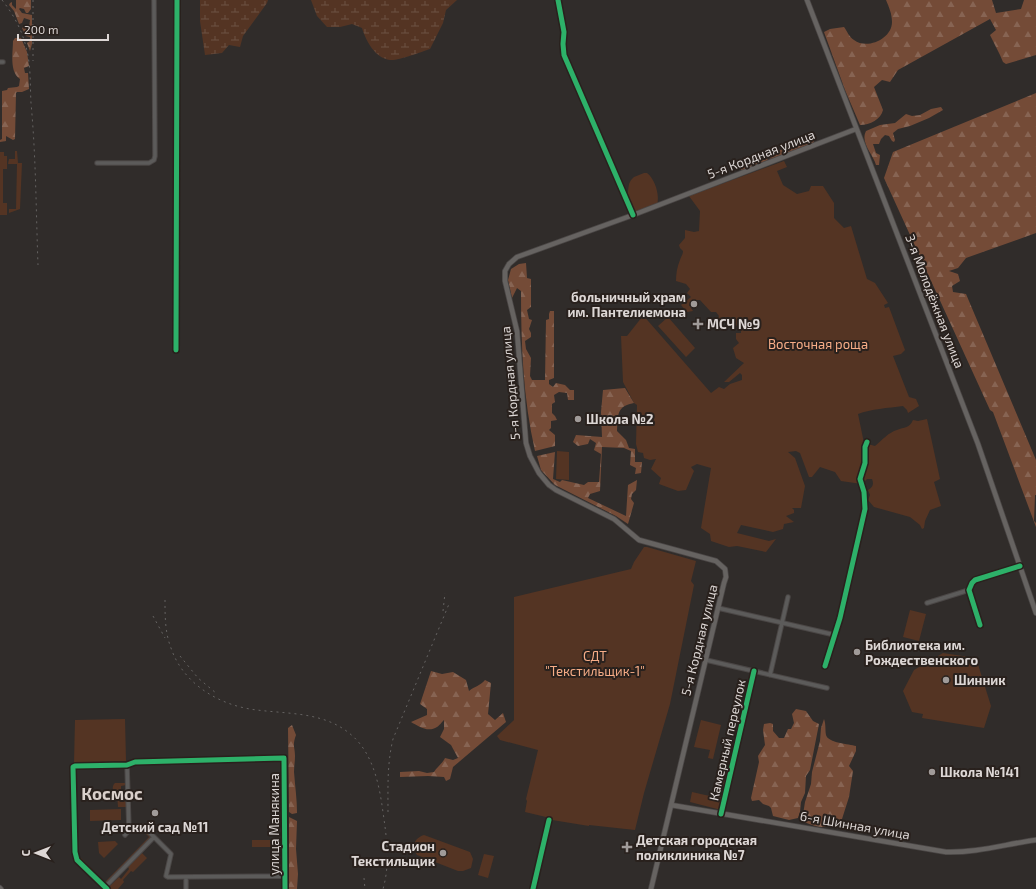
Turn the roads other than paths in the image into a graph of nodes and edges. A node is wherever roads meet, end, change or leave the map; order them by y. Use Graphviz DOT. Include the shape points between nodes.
graph roads {
  1 [pos="154,0"];
  2 [pos="177,0"];
  3 [pos="558,0"];
  4 [pos="808,1"];
  5 [pos="856,129"];
  6 [pos="97,163"];
  7 [pos="633,216"];
  8 [pos="176,350"];
  9 [pos="867,442"];
  10 [pos="1020,566"];
  11 [pos="969,590"];
  12 [pos="788,597"];
  13 [pos="926,603"];
  14 [pos="718,608"];
  15 [pos="1036,613"];
  16 [pos="782,623"];
  17 [pos="980,625"];
  18 [pos="836,635"];
  19 [pos="706,660"];
  20 [pos="825,666"];
  21 [pos="754,671"];
  22 [pos="770,675"];
  23 [pos="826,688"];
  24 [pos="128,765"];
  25 [pos="671,805"];
  26 [pos="721,814"];
  27 [pos="548,820"];
  28 [pos="143,826"];
  29 [pos="125,835"];
  30 [pos="154,837"];
  31 [pos="1036,840"];
  32 [pos="285,876"];
  33 [pos="186,877"];
  34 [pos="106,888"];
  35 [pos="186,889"];
  36 [pos="285,889"];
  37 [pos="533,889"];
  38 [pos="651,889"];
  1 -- 6 [label="street" via="154,160 149,163"];
  2 -- 8 [label="street"];
  3 -- 7 [label="street" via="564,32 564,55"];
  4 -- 5 [label="main road, 3-я Молодёжная улица"];
  5 -- 7 [label="main road, 5-я Кордная улица"];
  5 -- 10 [label="main road, 3-я Молодёжная улица" via="978,444"];
  7 -- 14 [label="main road, 5-я Кордная улица" via="517,257 505,271 519,343 526,443 539,473 556,490 614,519 639,540 716,561 722,565 726,577"];
  9 -- 18 [label="street" via="860,479 865,509"];
  10 -- 11 [label="street" via="975,580"];
  10 -- 15 [label="main road, 3-я Молодёжная улица"];
  11 -- 13 [label="street"];
  11 -- 17 [label="street"];
  12 -- 16 [label="street"];
  14 -- 16 [label="street"];
  14 -- 19 [label="main road, 5-я Кордная улица"];
  16 -- 18 [label="street"];
  16 -- 22 [label="street"];
  18 -- 20 [label="street"];
  19 -- 21 [label="street, Камерный переулок"];
  19 -- 25 [label="main road, 5-я Кордная улица"];
  21 -- 22 [label="street, Камерный переулок"];
  21 -- 26 [label="street, Камерный переулок"];
  22 -- 23 [label="street, Камерный переулок"];
  24 -- 29 [label="street" via="129,830"];
  24 -- 32 [label="street, улица Манякина" via="135,762 284,758"];
  24 -- 34 [label="street" via="75,766 72,770 77,860"];
  25 -- 26 [label="main road, 6-я Шинная улица"];
  25 -- 38 [label="main road, 5-я Кордная улица"];
  26 -- 31 [label="main road, 6-я Шинная улица" via="946,852 976,851"];
  27 -- 37 [label="street"];
  28 -- 30 [label="street"];
  30 -- 33 [label="street" via="171,854 166,876"];
  30 -- 34 [label="street"];
  32 -- 33 [label="street"];
  32 -- 36 [label="street, улица Манякина"];
  33 -- 35 [label="street"];
}
